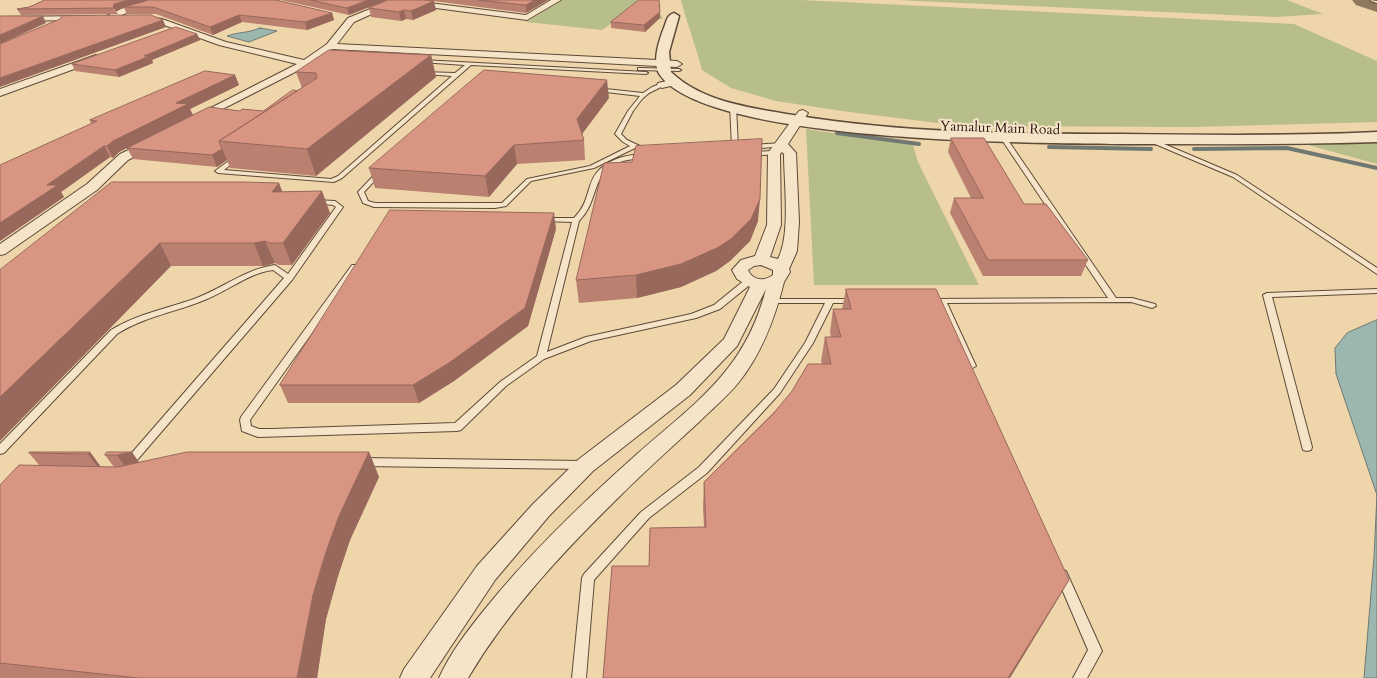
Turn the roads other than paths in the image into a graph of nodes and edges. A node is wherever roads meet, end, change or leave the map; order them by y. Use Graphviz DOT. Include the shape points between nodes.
graph roads {
  1 [pos="167,0"];
  2 [pos="398,0"];
  3 [pos="558,0"];
  4 [pos="1372,0"];
  5 [pos="1377,2"];
  6 [pos="16,11"];
  7 [pos="675,16"];
  8 [pos="0,18"];
  9 [pos="67,18"];
  10 [pos="106,18"];
  11 [pos="42,30"];
  12 [pos="330,46"];
  13 [pos="353,53"];
  14 [pos="103,55"];
  15 [pos="413,60"];
  16 [pos="306,63"];
  17 [pos="470,63"];
  18 [pos="671,72"];
  19 [pos="418,73"];
  20 [pos="646,73"];
  21 [pos="456,75"];
  22 [pos="586,88"];
  23 [pos="0,94"];
  24 [pos="644,95"];
  25 [pos="733,106"];
  26 [pos="799,117"];
  27 [pos="185,126"];
  28 [pos="1377,131"];
  29 [pos="1001,134"];
  30 [pos="167,135"];
  31 [pos="1377,137"];
  32 [pos="1150,140"];
  33 [pos="634,146"];
  34 [pos="735,147"];
  35 [pos="644,148"];
  36 [pos="726,148"];
  37 [pos="779,149"];
  38 [pos="243,153"];
  39 [pos="745,154"];
  40 [pos="649,156"];
  41 [pos="389,164"];
  42 [pos="309,201"];
  43 [pos="536,219"];
  44 [pos="576,220"];
  45 [pos="0,251"];
  46 [pos="761,260"];
  47 [pos="358,263"];
  48 [pos="1377,272"];
  49 [pos="289,278"];
  50 [pos="767,283"];
  51 [pos="1377,291"];
  52 [pos="1114,300"];
  53 [pos="830,301"];
  54 [pos="868,301"];
  55 [pos="914,301"];
  56 [pos="942,301"];
  57 [pos="1152,306"];
  58 [pos="541,357"];
  59 [pos="974,373"];
  60 [pos="1308,447"];
  61 [pos="0,450"];
  62 [pos="349,462"];
  63 [pos="586,466"];
  64 [pos="121,471"];
  65 [pos="1056,561"];
  66 [pos="414,678"];
  67 [pos="453,678"];
  68 [pos="579,678"];
  69 [pos="1080,678"];
  1 -- 10 [label="street"];
  2 -- 3 [label="street" via="527,18"];
  2 -- 12 [label="street" via="346,19"];
  4 -- 5 [label="lane"];
  6 -- 8 [label="street"];
  7 -- 18 [label="street"];
  8 -- 9 [label="street"];
  9 -- 10 [label="street"];
  9 -- 11 [label="street"];
  10 -- 16 [label="street" via="154,18 173,30"];
  12 -- 16 [label="street"];
  12 -- 18 [label="street"];
  13 -- 18 [label="lane"];
  14 -- 23 [label="street"];
  15 -- 17 [label="lane"];
  16 -- 27 [label="street"];
  17 -- 20 [label="lane"];
  17 -- 21 [label="lane"];
  18 -- 20 [label="street"];
  18 -- 24 [label="lane"];
  18 -- 25 [label="street" via="681,89"];
  18 -- 26 [label="street, Yamalur Main Road" via="738,100"];
  19 -- 21 [label="lane"];
  21 -- 38 [label="lane" via="332,181 218,171"];
  22 -- 24 [label="lane"];
  24 -- 33 [label="lane" via="626,117 618,134"];
  25 -- 26 [label="street"];
  25 -- 34 [label="lane"];
  26 -- 29 [label="street, Yamalur Main Road"];
  26 -- 29 [label="street, Yamalur Main Road" via="979,141"];
  26 -- 37 [label="street"];
  28 -- 29 [label="street, Yamalur Main Road"];
  29 -- 32 [label="street, Yamalur Main Road"];
  29 -- 52 [label="lane"];
  30 -- 45 [label="street" via="124,158 92,187"];
  31 -- 32 [label="street, Yamalur Main Road"];
  32 -- 48 [label="lane" via="1234,176"];
  33 -- 35 [label="lane"];
  33 -- 41 [label="lane" via="588,169 530,180 504,204 495,206 374,205 365,202 361,192"];
  34 -- 36 [label="lane"];
  34 -- 37 [label="lane"];
  37 -- 39 [label="lane"];
  37 -- 46 [label="street" via="774,225"];
  37 -- 50 [label="street" via="790,153 790,251"];
  40 -- 44 [label="lane" via="619,160 599,174 587,209"];
  42 -- 49 [label="lane" via="335,203 340,207"];
  43 -- 44 [label="lane"];
  44 -- 58 [label="lane"];
  46 -- 50 [label="street" via="772,262"];
  46 -- 50 [label="street" via="751,261 741,268 740,274"];
  47 -- 58 [label="lane" via="245,420 246,428 258,433 271,433 457,427 503,384"];
  49 -- 61 [label="lane" via="275,268 252,272 207,297 123,326 113,332"];
  49 -- 64 [label="lane"];
  50 -- 53 [label="lane"];
  50 -- 58 [label="lane" via="693,316 589,339"];
  50 -- 63 [label="street" via="732,342 682,390"];
  50 -- 67 [label="street" via="749,354 736,373 526,577"];
  51 -- 60 [label="lane" via="1267,295"];
  52 -- 56 [label="lane"];
  52 -- 57 [label="lane" via="1132,300"];
  53 -- 54 [label="lane"];
  53 -- 68 [label="lane" via="809,343 777,391 703,470 645,515 588,578"];
  55 -- 56 [label="lane"];
  56 -- 59 [label="lane"];
  62 -- 63 [label="lane"];
  63 -- 66 [label="street" via="541,510 486,573"];
  65 -- 69 [label="lane" via="1095,651"];
}
